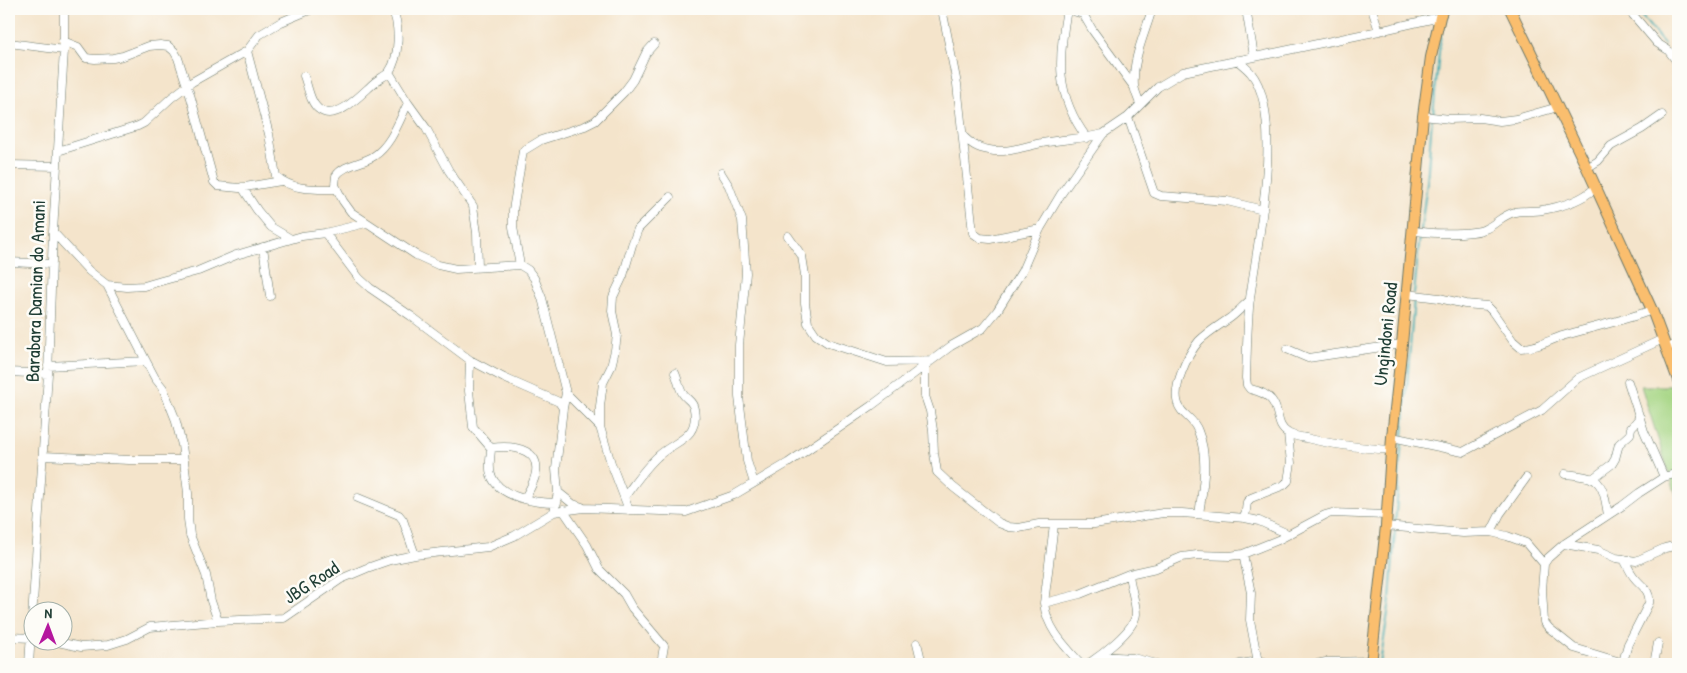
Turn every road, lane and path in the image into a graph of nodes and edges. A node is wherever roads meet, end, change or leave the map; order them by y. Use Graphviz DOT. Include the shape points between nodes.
graph roads {
  1 [pos="64,9"];
  2 [pos="312,9"];
  3 [pos="392,9"];
  4 [pos="942,9"];
  5 [pos="1067,9"];
  6 [pos="1152,9"];
  7 [pos="1246,9"];
  8 [pos="1372,9"];
  9 [pos="1510,9"];
  10 [pos="1628,9"];
  11 [pos="1441,13"];
  12 [pos="1379,31"];
  13 [pos="63,41"];
  14 [pos="9,43"];
  15 [pos="654,44"];
  16 [pos="64,50"];
  17 [pos="248,51"];
  18 [pos="1254,56"];
  19 [pos="1237,60"];
  20 [pos="1678,63"];
  21 [pos="389,72"];
  22 [pos="304,76"];
  23 [pos="186,86"];
  24 [pos="1134,87"];
  25 [pos="408,103"];
  26 [pos="1140,104"];
  27 [pos="1558,107"];
  28 [pos="1662,115"];
  29 [pos="1422,116"];
  30 [pos="1128,117"];
  31 [pos="1103,134"];
  32 [pos="963,136"];
  33 [pos="1087,138"];
  34 [pos="58,150"];
  35 [pos="9,164"];
  36 [pos="57,166"];
  37 [pos="1587,168"];
  38 [pos="721,173"];
  39 [pos="281,181"];
  40 [pos="242,187"];
  41 [pos="1595,188"];
  42 [pos="337,189"];
  43 [pos="670,197"];
  44 [pos="1263,210"];
  45 [pos="366,223"];
  46 [pos="1040,228"];
  47 [pos="1412,230"];
  48 [pos="53,232"];
  49 [pos="325,233"];
  50 [pos="788,236"];
  51 [pos="291,239"];
  52 [pos="263,247"];
  53 [pos="9,262"];
  54 [pos="51,264"];
  55 [pos="520,264"];
  56 [pos="478,267"];
  57 [pos="108,285"];
  58 [pos="1407,294"];
  59 [pos="270,296"];
  60 [pos="1250,300"];
  61 [pos="1652,310"];
  62 [pos="1665,343"];
  63 [pos="1678,343"];
  64 [pos="1402,344"];
  65 [pos="1287,349"];
  66 [pos="470,360"];
  67 [pos="146,361"];
  68 [pos="928,363"];
  69 [pos="48,370"];
  70 [pos="9,372"];
  71 [pos="675,373"];
  72 [pos="1678,378"];
  73 [pos="1628,382"];
  74 [pos="566,393"];
  75 [pos="563,408"];
  76 [pos="1640,417"];
  77 [pos="600,427"];
  78 [pos="1288,433"];
  79 [pos="1392,437"];
  80 [pos="491,448"];
  81 [pos="1391,450"];
  82 [pos="43,456"];
  83 [pos="184,460"];
  84 [pos="1678,473"];
  85 [pos="1565,474"];
  86 [pos="1664,477"];
  87 [pos="1526,478"];
  88 [pos="1592,478"];
  89 [pos="754,483"];
  90 [pos="558,492"];
  91 [pos="625,496"];
  92 [pos="358,498"];
  93 [pos="524,499"];
  94 [pos="557,503"];
  95 [pos="584,508"];
  96 [pos="629,510"];
  97 [pos="558,511"];
  98 [pos="1199,514"];
  99 [pos="1386,514"];
  100 [pos="1608,515"];
  101 [pos="1245,518"];
  102 [pos="1054,525"];
  103 [pos="1386,526"];
  104 [pos="1491,532"];
  105 [pos="1288,534"];
  106 [pos="1564,544"];
  107 [pos="1678,545"];
  108 [pos="1243,554"];
  109 [pos="415,555"];
  110 [pos="1624,559"];
  111 [pos="1636,561"];
  112 [pos="1544,564"];
  113 [pos="1129,574"];
  114 [pos="1634,578"];
  115 [pos="33,600"];
  116 [pos="1044,603"];
  117 [pos="218,621"];
  118 [pos="9,637"];
  119 [pos="22,637"];
  120 [pos="917,643"];
  121 [pos="1658,643"];
  122 [pos="72,645"];
  123 [pos="30,650"];
  124 [pos="1101,656"];
  125 [pos="1259,661"];
  126 [pos="1372,663"];
  127 [pos="1625,663"];
  128 [pos="29,664"];
  129 [pos="662,664"];
  130 [pos="922,664"];
  131 [pos="1081,664"];
  132 [pos="1088,664"];
  133 [pos="1157,664"];
  134 [pos="1240,664"];
  135 [pos="1273,664"];
  136 [pos="1316,664"];
  137 [pos="1654,664"];
  1 -- 13 [label="street, Barabara Damian do Amani"];
  2 -- 17 [label="street" via="259,35"];
  3 -- 21 [label="street" via="398,44"];
  4 -- 32 [label="street" via="957,84"];
  5 -- 24 [label="street" via="1083,14"];
  5 -- 33 [label="street" via="1062,39 1064,94 1076,123"];
  6 -- 24 [label="street" via="1138,52"];
  7 -- 18 [label="street"];
  8 -- 12 [label="street"];
  9 -- 27 [label="main road"];
  10 -- 20 [label="street"];
  11 -- 12 [label="street"];
  11 -- 29 [label="main road, Ungindoni Road"];
  12 -- 18 [label="street"];
  13 -- 16 [label="street, Barabara Damian do Amani"];
  13 -- 23 [label="street" via="78,47 86,58 95,59 123,56 160,44 168,46 178,58"];
  14 -- 16 [label="street"];
  15 -- 55 [label="street" via="624,92 595,121 541,140 523,151 513,210"];
  16 -- 34 [label="street, Barabara Damian do Amani"];
  17 -- 23 [label="street"];
  17 -- 39 [label="street" via="276,176"];
  18 -- 19 [label="street"];
  19 -- 26 [label="street" via="1183,72 1158,87"];
  19 -- 44 [label="street" via="1251,72 1263,103 1267,153"];
  21 -- 22 [label="street" via="343,109 325,113 312,100"];
  21 -- 25 [label="street"];
  23 -- 34 [label="street" via="138,126"];
  23 -- 40 [label="street" via="214,182 218,186"];
  24 -- 26 [label="street"];
  25 -- 42 [label="street" via="391,138 379,153 338,172"];
  25 -- 56 [label="street" via="473,206"];
  26 -- 30 [label="street"];
  27 -- 29 [label="street" via="1500,121"];
  27 -- 37 [label="main road"];
  28 -- 37 [label="street" via="1611,146"];
  29 -- 47 [label="main road, Ungindoni Road"];
  30 -- 31 [label="street"];
  30 -- 44 [label="street" via="1154,193 1228,201"];
  31 -- 33 [label="street"];
  31 -- 46 [label="street"];
  32 -- 33 [label="street" via="973,146 990,151"];
  32 -- 46 [label="street" via="973,233 990,239"];
  34 -- 36 [label="street, Barabara Damian do Amani"];
  35 -- 36 [label="street"];
  36 -- 48 [label="street, Barabara Damian do Amani"];
  37 -- 41 [label="main road"];
  38 -- 89 [label="street" via="742,220 746,273 739,345 739,397 747,461"];
  39 -- 40 [label="street"];
  39 -- 42 [label="street" via="303,188"];
  40 -- 51 [label="street" via="271,227"];
  41 -- 47 [label="street" via="1566,204 1508,214 1483,231 1430,233"];
  41 -- 61 [label="main road"];
  42 -- 45 [label="street" via="351,212"];
  43 -- 77 [label="street" via="638,229 613,297 616,350 603,383"];
  44 -- 60 [label="street"];
  45 -- 49 [label="street"];
  45 -- 56 [label="street" via="438,265 456,269"];
  46 -- 68 [label="street" via="1022,271 997,311 982,328"];
  47 -- 58 [label="main road, Ungindoni Road"];
  48 -- 54 [label="street, Barabara Damian do Amani"];
  48 -- 57 [label="street" via="89,271"];
  49 -- 51 [label="street"];
  49 -- 66 [label="street" via="370,288"];
  50 -- 68 [label="street" via="802,256 808,323 816,335 828,343 888,362"];
  51 -- 52 [label="street"];
  52 -- 57 [label="street" via="198,271 144,286"];
  52 -- 59 [label="street"];
  53 -- 54 [label="street"];
  54 -- 69 [label="street, Barabara Damian do Amani"];
  55 -- 56 [label="street"];
  55 -- 74 [label="street" via="534,278 542,298"];
  57 -- 67 [label="street"];
  58 -- 61 [label="street" via="1487,306 1521,348 1530,348"];
  58 -- 64 [label="main road, Ungindoni Road"];
  60 -- 78 [label="street" via="1247,385 1271,400 1281,426"];
  60 -- 98 [label="street" via="1201,339 1180,376 1178,403 1198,432 1204,460"];
  61 -- 62 [label="main road"];
  62 -- 63 [label="street"];
  62 -- 72 [label="main road"];
  62 -- 79 [label="street" via="1578,378 1542,410 1463,452"];
  64 -- 65 [label="street" via="1308,358"];
  64 -- 79 [label="main road, Ungindoni Road"];
  66 -- 75 [label="street" via="555,400"];
  66 -- 80 [label="street" via="473,427"];
  67 -- 69 [label="street"];
  67 -- 83 [label="street" via="163,388 175,418"];
  68 -- 89 [label="street" via="871,406"];
  68 -- 102 [label="street" via="925,396 932,420 938,472 999,523 1019,528"];
  69 -- 70 [label="street"];
  69 -- 82 [label="street, Barabara Damian do Amani"];
  71 -- 91 [label="street" via="683,394 694,407 692,430 657,456"];
  73 -- 76 [label="street"];
  74 -- 75 [label="street"];
  74 -- 77 [label="street"];
  75 -- 90 [label="street" via="556,469"];
  76 -- 86 [label="street"];
  76 -- 88 [label="street" via="1630,434 1618,444 1612,464"];
  77 -- 91 [label="street"];
  78 -- 81 [label="street" via="1322,442"];
  78 -- 101 [label="street" via="1288,481 1251,498 1247,502"];
  79 -- 81 [label="main road, Ungindoni Road"];
  80 -- 93 [label="street" via="491,476 496,484"];
  80 -- 93 [label="street" via="512,446 532,455 536,470"];
  81 -- 99 [label="main road, Ungindoni Road"];
  82 -- 83 [label="street"];
  82 -- 115 [label="street, Barabara Damian do Amani"];
  83 -- 117 [label="street" via="190,535 206,575"];
  84 -- 86 [label="street"];
  85 -- 88 [label="street"];
  86 -- 100 [label="street"];
  87 -- 104 [label="street"];
  88 -- 100 [label="street" via="1600,486"];
  89 -- 96 [label="street" via="734,495 686,512"];
  90 -- 94 [label="street"];
  90 -- 95 [label="street"];
  91 -- 96 [label="street"];
  92 -- 109 [label="street" via="399,515"];
  93 -- 94 [label="street"];
  94 -- 97 [label="street"];
  95 -- 96 [label="street"];
  95 -- 97 [label="street"];
  97 -- 109 [label="street, JBG Road" via="488,547"];
  97 -- 129 [label="street" via="587,545 599,569 624,594 664,646"];
  98 -- 101 [label="street"];
  98 -- 102 [label="street" via="1163,513 1094,524"];
  99 -- 103 [label="main road, Ungindoni Road"];
  99 -- 105 [label="street" via="1332,513"];
  100 -- 106 [label="street"];
  101 -- 105 [label="street"];
  102 -- 116 [label="street"];
  103 -- 104 [label="street" via="1463,533"];
  103 -- 126 [label="main road, Ungindoni Road"];
  104 -- 112 [label="street" via="1526,543"];
  105 -- 108 [label="street"];
  106 -- 110 [label="street"];
  106 -- 112 [label="street"];
  107 -- 111 [label="street"];
  108 -- 113 [label="street" via="1182,557 1156,568"];
  108 -- 125 [label="street" via="1251,593 1250,620"];
  109 -- 117 [label="street, JBG Road" via="390,560 340,579 284,618"];
  110 -- 111 [label="street"];
  110 -- 114 [label="street"];
  111 -- 114 [label="street"];
  112 -- 127 [label="street" via="1544,622 1574,648"];
  113 -- 116 [label="street" via="1080,594"];
  113 -- 124 [label="street" via="1135,618"];
  114 -- 127 [label="street" via="1648,591 1650,598 1628,644"];
  116 -- 131 [label="street" via="1053,631"];
  117 -- 122 [label="street, JBG Road" via="150,627 108,645"];
  118 -- 119 [label="street"];
  120 -- 130 [label="street"];
  121 -- 137 [label="street"];
  123 -- 128 [label="street, Barabara Damian do Amani"];
  124 -- 132 [label="street"];
  124 -- 133 [label="street" via="1133,658"];
  125 -- 134 [label="street"];
  125 -- 135 [label="street"];
  126 -- 136 [label="street"];
}
